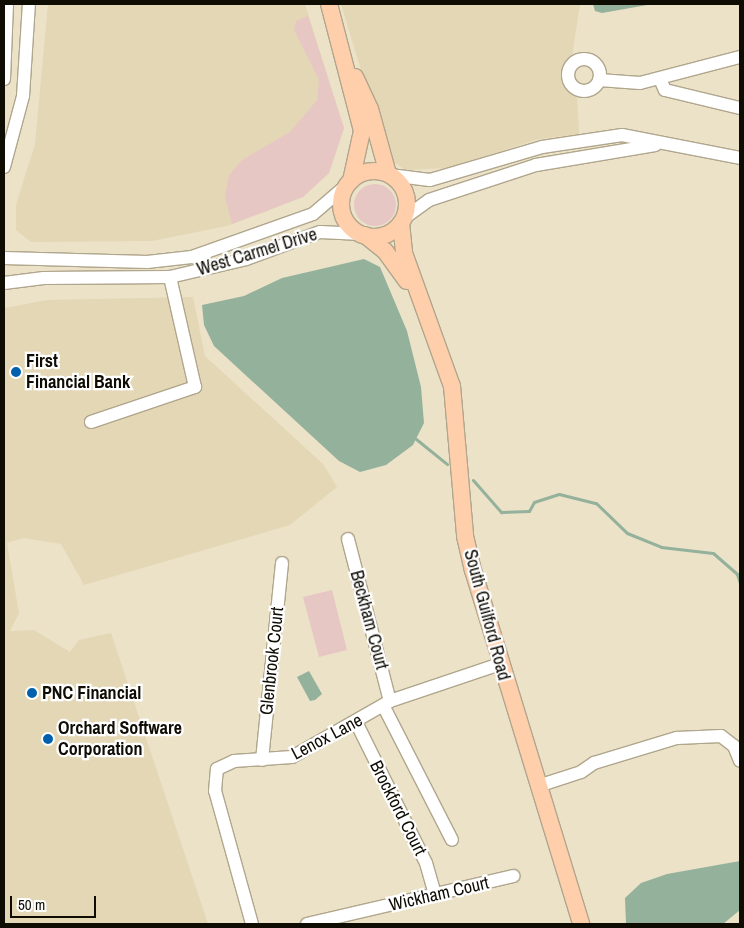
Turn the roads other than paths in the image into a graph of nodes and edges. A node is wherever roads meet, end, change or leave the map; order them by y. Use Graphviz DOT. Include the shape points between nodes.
graph roads {
  1 [pos="7,4"];
  2 [pos="29,4"];
  3 [pos="329,4"];
  4 [pos="739,59"];
  5 [pos="347,65"];
  6 [pos="660,78"];
  7 [pos="4,79"];
  8 [pos="599,80"];
  9 [pos="740,108"];
  10 [pos="663,144"];
  11 [pos="740,158"];
  12 [pos="4,167"];
  13 [pos="389,175"];
  14 [pos="350,183"];
  15 [pos="417,208"];
  16 [pos="402,221"];
  17 [pos="363,235"];
  18 [pos="4,258"];
  19 [pos="170,277"];
  20 [pos="416,281"];
  21 [pos="4,283"];
  22 [pos="423,300"];
  23 [pos="91,422"];
  24 [pos="348,539"];
  25 [pos="282,562"];
  26 [pos="500,664"];
  27 [pos="387,704"];
  28 [pos="356,722"];
  29 [pos="262,760"];
  30 [pos="740,761"];
  31 [pos="538,786"];
  32 [pos="452,840"];
  33 [pos="513,876"];
  34 [pos="435,895"];
  35 [pos="252,924"];
  36 [pos="307,924"];
  37 [pos="581,924"];
  1 -- 7 [label="street"];
  2 -- 12 [label="street" via="23,96"];
  3 -- 5 [label="main road"];
  4 -- 6 [label="street"];
  5 -- 13 [label="main road" via="370,109"];
  5 -- 14 [label="main road" via="362,136"];
  6 -- 8 [label="street" via="640,83"];
  6 -- 9 [label="street" via="666,90"];
  10 -- 11 [label="street"];
  10 -- 13 [label="street" via="622,135 591,138 515,154 430,180"];
  10 -- 15 [label="street" via="556,160 437,197"];
  13 -- 14 [label="main road" via="370,171"];
  13 -- 16 [label="main road" via="406,195"];
  14 -- 17 [label="main road" via="342,198 343,214"];
  14 -- 18 [label="street, West Carmel Drive" via="312,214 192,257 147,262"];
  15 -- 16 [label="street"];
  15 -- 20 [label="main road" via="412,225"];
  16 -- 17 [label="main road" via="384,235"];
  16 -- 20 [label="main road, South Guilford Road" via="404,253"];
  17 -- 19 [label="street, West Carmel Drive" via="320,232 246,259"];
  17 -- 22 [label="main road, South Guilford Road" via="385,251"];
  19 -- 21 [label="street, West Carmel Drive" via="44,278"];
  19 -- 23 [label="street" via="195,387"];
  20 -- 22 [label="main road, South Guilford Road"];
  22 -- 26 [label="main road, South Guilford Road" via="452,386 465,536"];
  24 -- 27 [label="street, Beckham Court"];
  25 -- 29 [label="street, Glenbrook Court"];
  26 -- 27 [label="street, Lenox Lane"];
  26 -- 31 [label="main road, South Guilford Road"];
  27 -- 28 [label="street, Lenox Lane"];
  27 -- 32 [label="street, Brockford Court"];
  28 -- 29 [label="street, Lenox Lane" via="292,757"];
  28 -- 34 [label="street, Brockford Court" via="426,863"];
  29 -- 35 [label="street, Lenox Lane" via="222,764 214,781"];
  30 -- 31 [label="street" via="734,746 721,736 677,738 594,762 581,772"];
  31 -- 37 [label="main road, South Guilford Road"];
  33 -- 34 [label="street, Wickham Court"];
  34 -- 36 [label="street, Wickham Court"];
}
